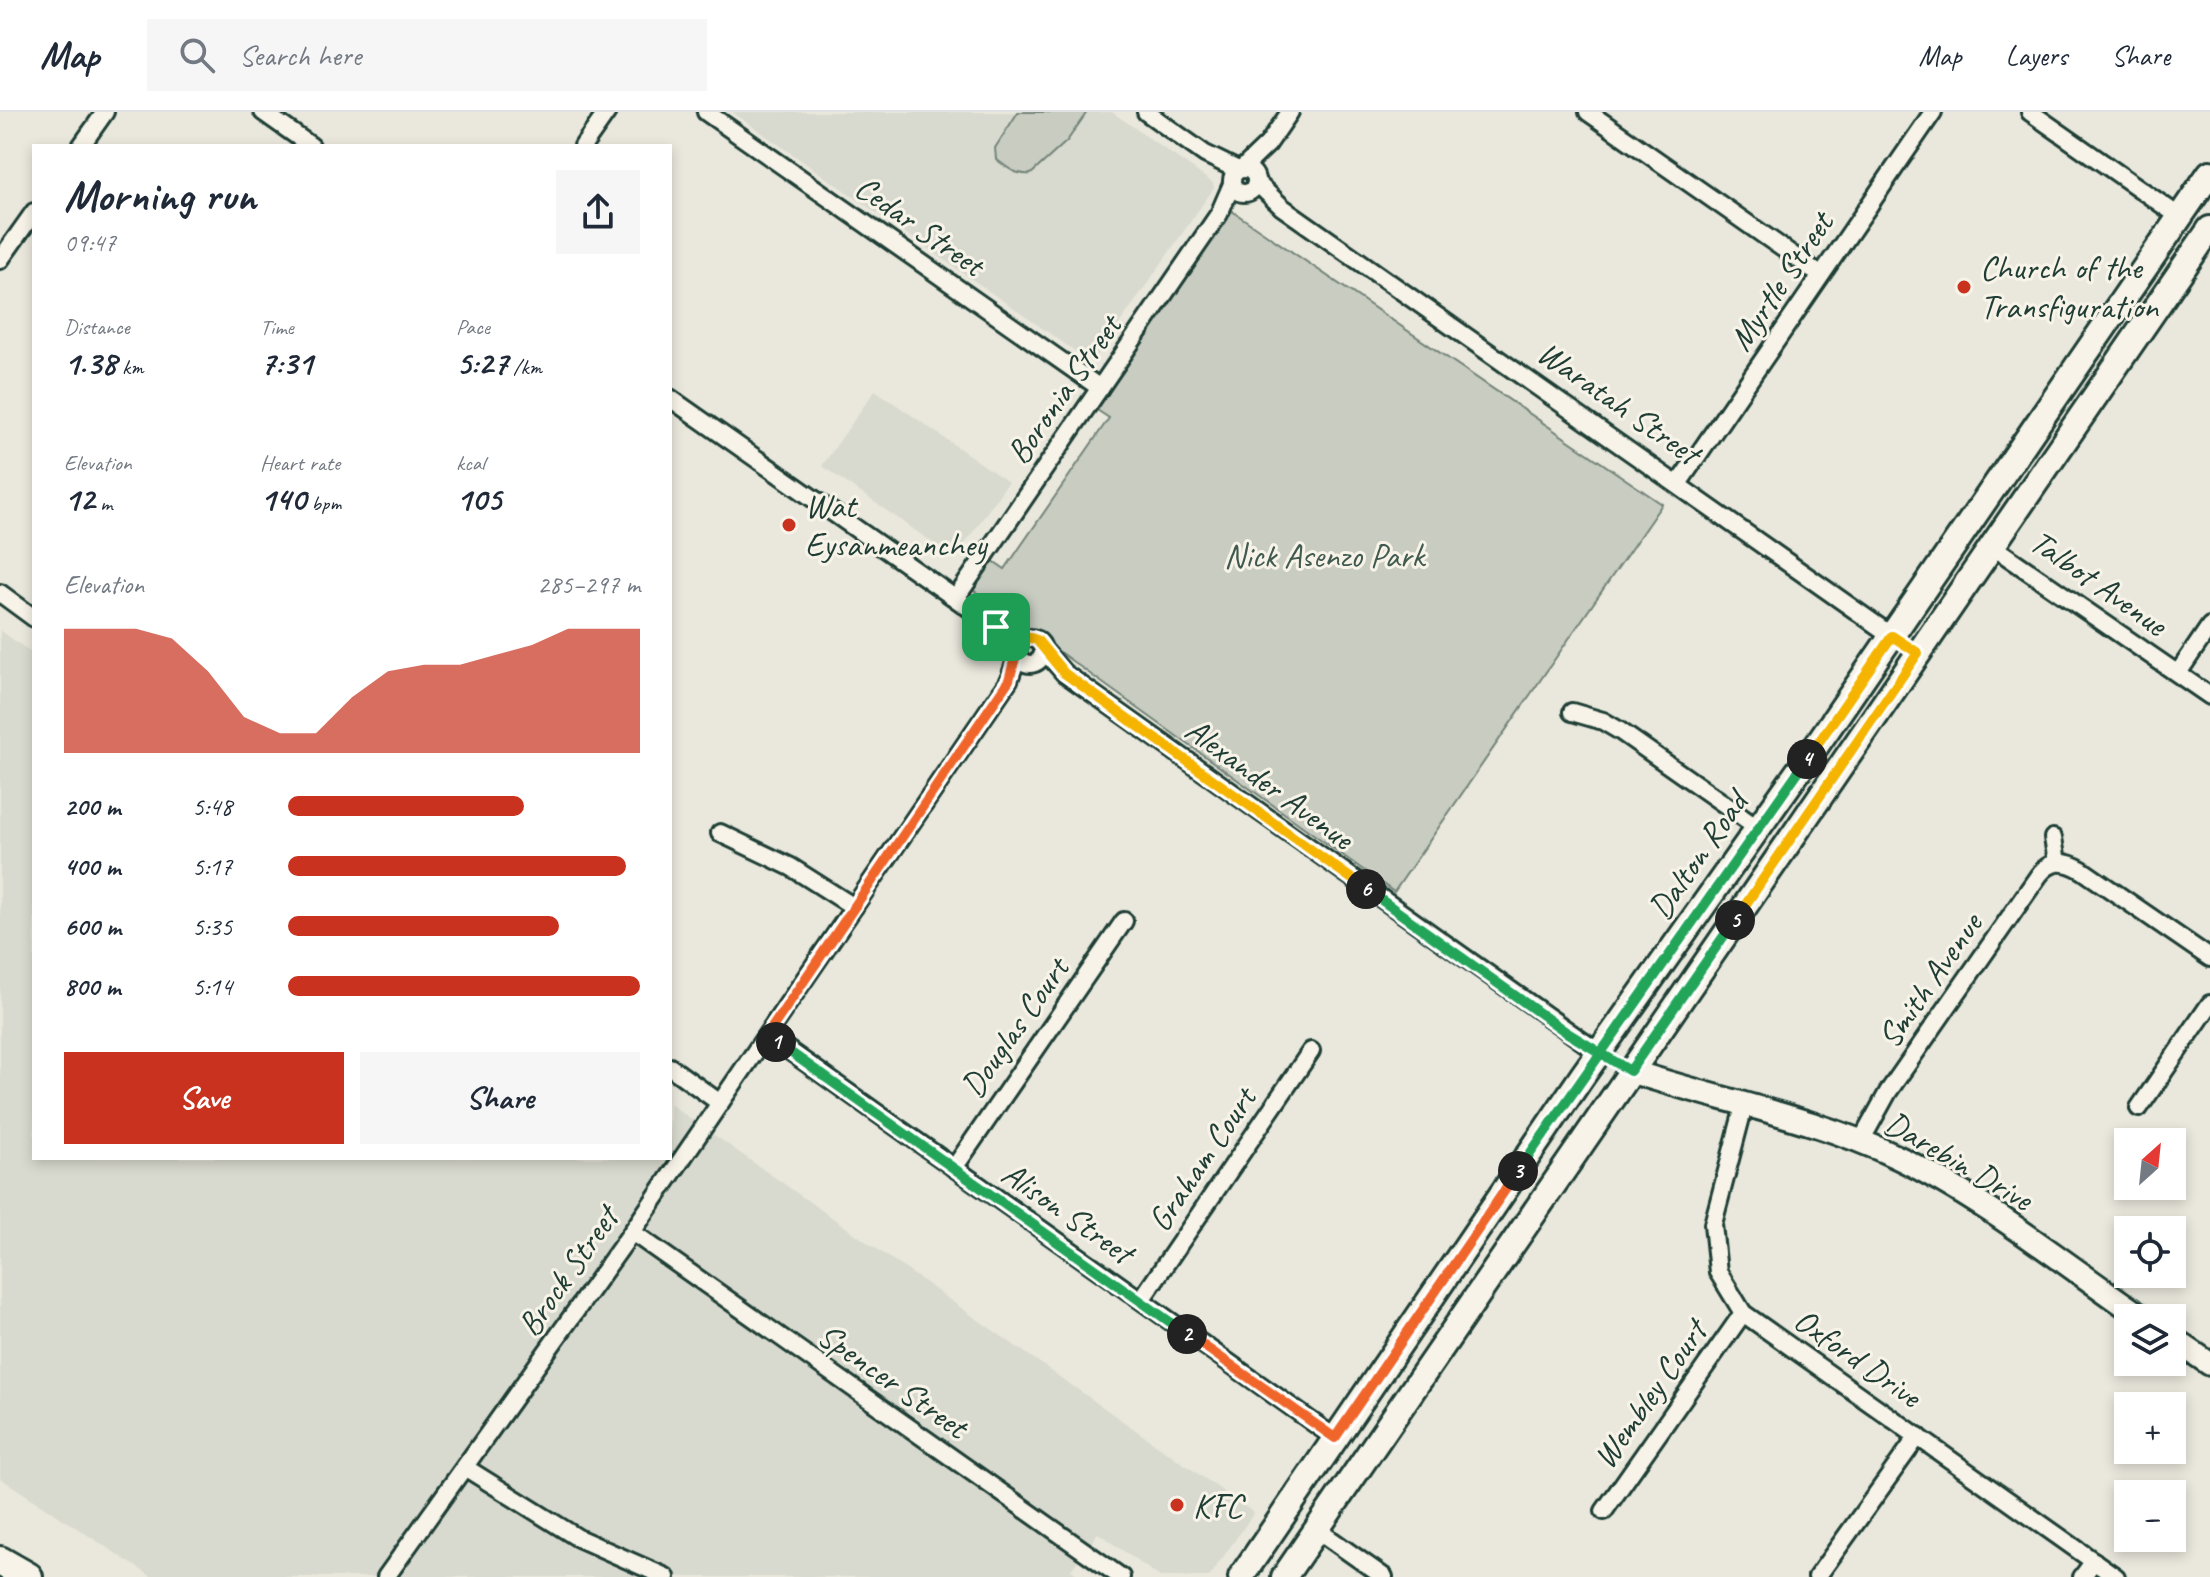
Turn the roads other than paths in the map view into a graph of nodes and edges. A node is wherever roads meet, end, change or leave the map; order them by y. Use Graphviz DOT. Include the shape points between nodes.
graph roads {
  1 [pos="105,112"];
  2 [pos="263,112"];
  3 [pos="607,112"];
  4 [pos="706,112"];
  5 [pos="1146,112"];
  6 [pos="1290,112"];
  7 [pos="1588,112"];
  8 [pos="1933,112"];
  9 [pos="2030,112"];
  10 [pos="82,144"];
  11 [pos="308,144"];
  12 [pos="584,144"];
  13 [pos="2210,173"];
  14 [pos="1243,180"];
  15 [pos="32,215"];
  16 [pos="2180,217"];
  17 [pos="2210,229"];
  18 [pos="0,260"];
  19 [pos="1821,275"];
  20 [pos="1100,388"];
  21 [pos="672,399"];
  22 [pos="1678,484"];
  23 [pos="1992,546"];
  24 [pos="4,597"];
  25 [pos="956,598"];
  26 [pos="32,617"];
  27 [pos="2210,626"];
  28 [pos="1892,636"];
  29 [pos="1028,653"];
  30 [pos="1918,653"];
  31 [pos="2178,673"];
  32 [pos="2210,696"];
  33 [pos="1572,712"];
  34 [pos="1757,827"];
  35 [pos="720,833"];
  36 [pos="2053,838"];
  37 [pos="2057,862"];
  38 [pos="854,907"];
  39 [pos="1124,921"];
  40 [pos="2210,958"];
  41 [pos="2210,1004"];
  42 [pos="767,1035"];
  43 [pos="1311,1051"];
  44 [pos="1599,1053"];
  45 [pos="672,1068"];
  46 [pos="1630,1071"];
  47 [pos="720,1103"];
  48 [pos="1744,1106"];
  49 [pos="2139,1108"];
  50 [pos="1861,1141"];
  51 [pos="954,1168"];
  52 [pos="632,1232"];
  53 [pos="1141,1300"];
  54 [pos="2122,1304"];
  55 [pos="1743,1313"];
  56 [pos="2186,1348"];
  57 [pos="2210,1364"];
  58 [pos="1918,1436"];
  59 [pos="1335,1438"];
  60 [pos="466,1468"];
  61 [pos="1604,1511"];
  62 [pos="1316,1529"];
  63 [pos="0,1561"];
  64 [pos="2094,1561"];
  65 [pos="28,1577"];
  66 [pos="386,1577"];
  67 [pos="666,1577"];
  68 [pos="1120,1577"];
  69 [pos="1241,1577"];
  70 [pos="1284,1577"];
  71 [pos="1384,1577"];
  72 [pos="1817,1577"];
  73 [pos="2082,1577"];
  74 [pos="2116,1577"];
  1 -- 10 [label="street"];
  2 -- 11 [label="street"];
  3 -- 12 [label="street"];
  4 -- 20 [label="street, Cedar Street"];
  5 -- 14 [label="street, Waratah Street"];
  6 -- 14 [label="street, Boronia Street"];
  7 -- 19 [label="street"];
  8 -- 19 [label="street, Myrtle Street"];
  9 -- 16 [label="street"];
  13 -- 16 [label="main road, Dalton Road"];
  14 -- 20 [label="street, Boronia Street"];
  14 -- 22 [label="street, Waratah Street"];
  15 -- 18 [label="street"];
  16 -- 28 [label="main road, Dalton Road"];
  17 -- 23 [label="main road, Dalton Road"];
  19 -- 22 [label="street, Myrtle Street"];
  20 -- 25 [label="street, Boronia Street"];
  21 -- 25 [label="street, Alexander Avenue"];
  22 -- 28 [label="street, Waratah Street"];
  23 -- 30 [label="main road, Dalton Road"];
  23 -- 31 [label="street, Talbot Avenue"];
  24 -- 26 [label="street"];
  25 -- 29 [label="street, Alexander Avenue"];
  27 -- 31 [label="street"];
  28 -- 30 [label="main road, Waratah Street"];
  28 -- 34 [label="main road, Dalton Road"];
  29 -- 38 [label="street, Brock Street"];
  29 -- 44 [label="street, Alexander Avenue" via="1064,673"];
  30 -- 46 [label="main road, Dalton Road"];
  31 -- 32 [label="street, Talbot Avenue"];
  33 -- 34 [label="street" via="1620,731"];
  34 -- 44 [label="main road, Dalton Road"];
  35 -- 38 [label="street" via="791,867"];
  36 -- 37 [label="street"];
  37 -- 40 [label="street" via="2082,870"];
  37 -- 50 [label="street, Smith Avenue" via="2044,868 2021,900 1888,1092"];
  38 -- 42 [label="street, Brock Street"];
  39 -- 51 [label="street, Douglas Court"];
  41 -- 49 [label="street"];
  42 -- 47 [label="street, Brock Street"];
  42 -- 51 [label="street, Alison Street"];
  43 -- 53 [label="street, Graham Court"];
  44 -- 46 [label="main road"];
  44 -- 59 [label="main road, Dalton Road"];
  45 -- 47 [label="street"];
  46 -- 48 [label="street, Darebin Drive"];
  46 -- 62 [label="main road, Dalton Road"];
  47 -- 52 [label="street, Brock Street"];
  48 -- 50 [label="street, Darebin Drive"];
  48 -- 55 [label="street, Oxford Drive" via="1713,1224 1718,1272"];
  50 -- 54 [label="street, Darebin Drive" via="1958,1192"];
  51 -- 53 [label="street, Alison Street"];
  52 -- 60 [label="street, Brock Street"];
  52 -- 68 [label="street, Spencer Street"];
  53 -- 59 [label="street, Alison Street"];
  55 -- 58 [label="street, Oxford Drive"];
  55 -- 61 [label="street, Wembley Court"];
  56 -- 57 [label="street"];
  58 -- 64 [label="street, Oxford Drive"];
  58 -- 72 [label="street"];
  59 -- 69 [label="main road, Dalton Road"];
  60 -- 66 [label="street, Brock Street"];
  60 -- 67 [label="street" via="578,1538"];
  62 -- 70 [label="main road, Dalton Road"];
  62 -- 71 [label="street"];
  63 -- 65 [label="highway"];
  64 -- 73 [label="street"];
  64 -- 74 [label="street, Oxford Drive"];
}
